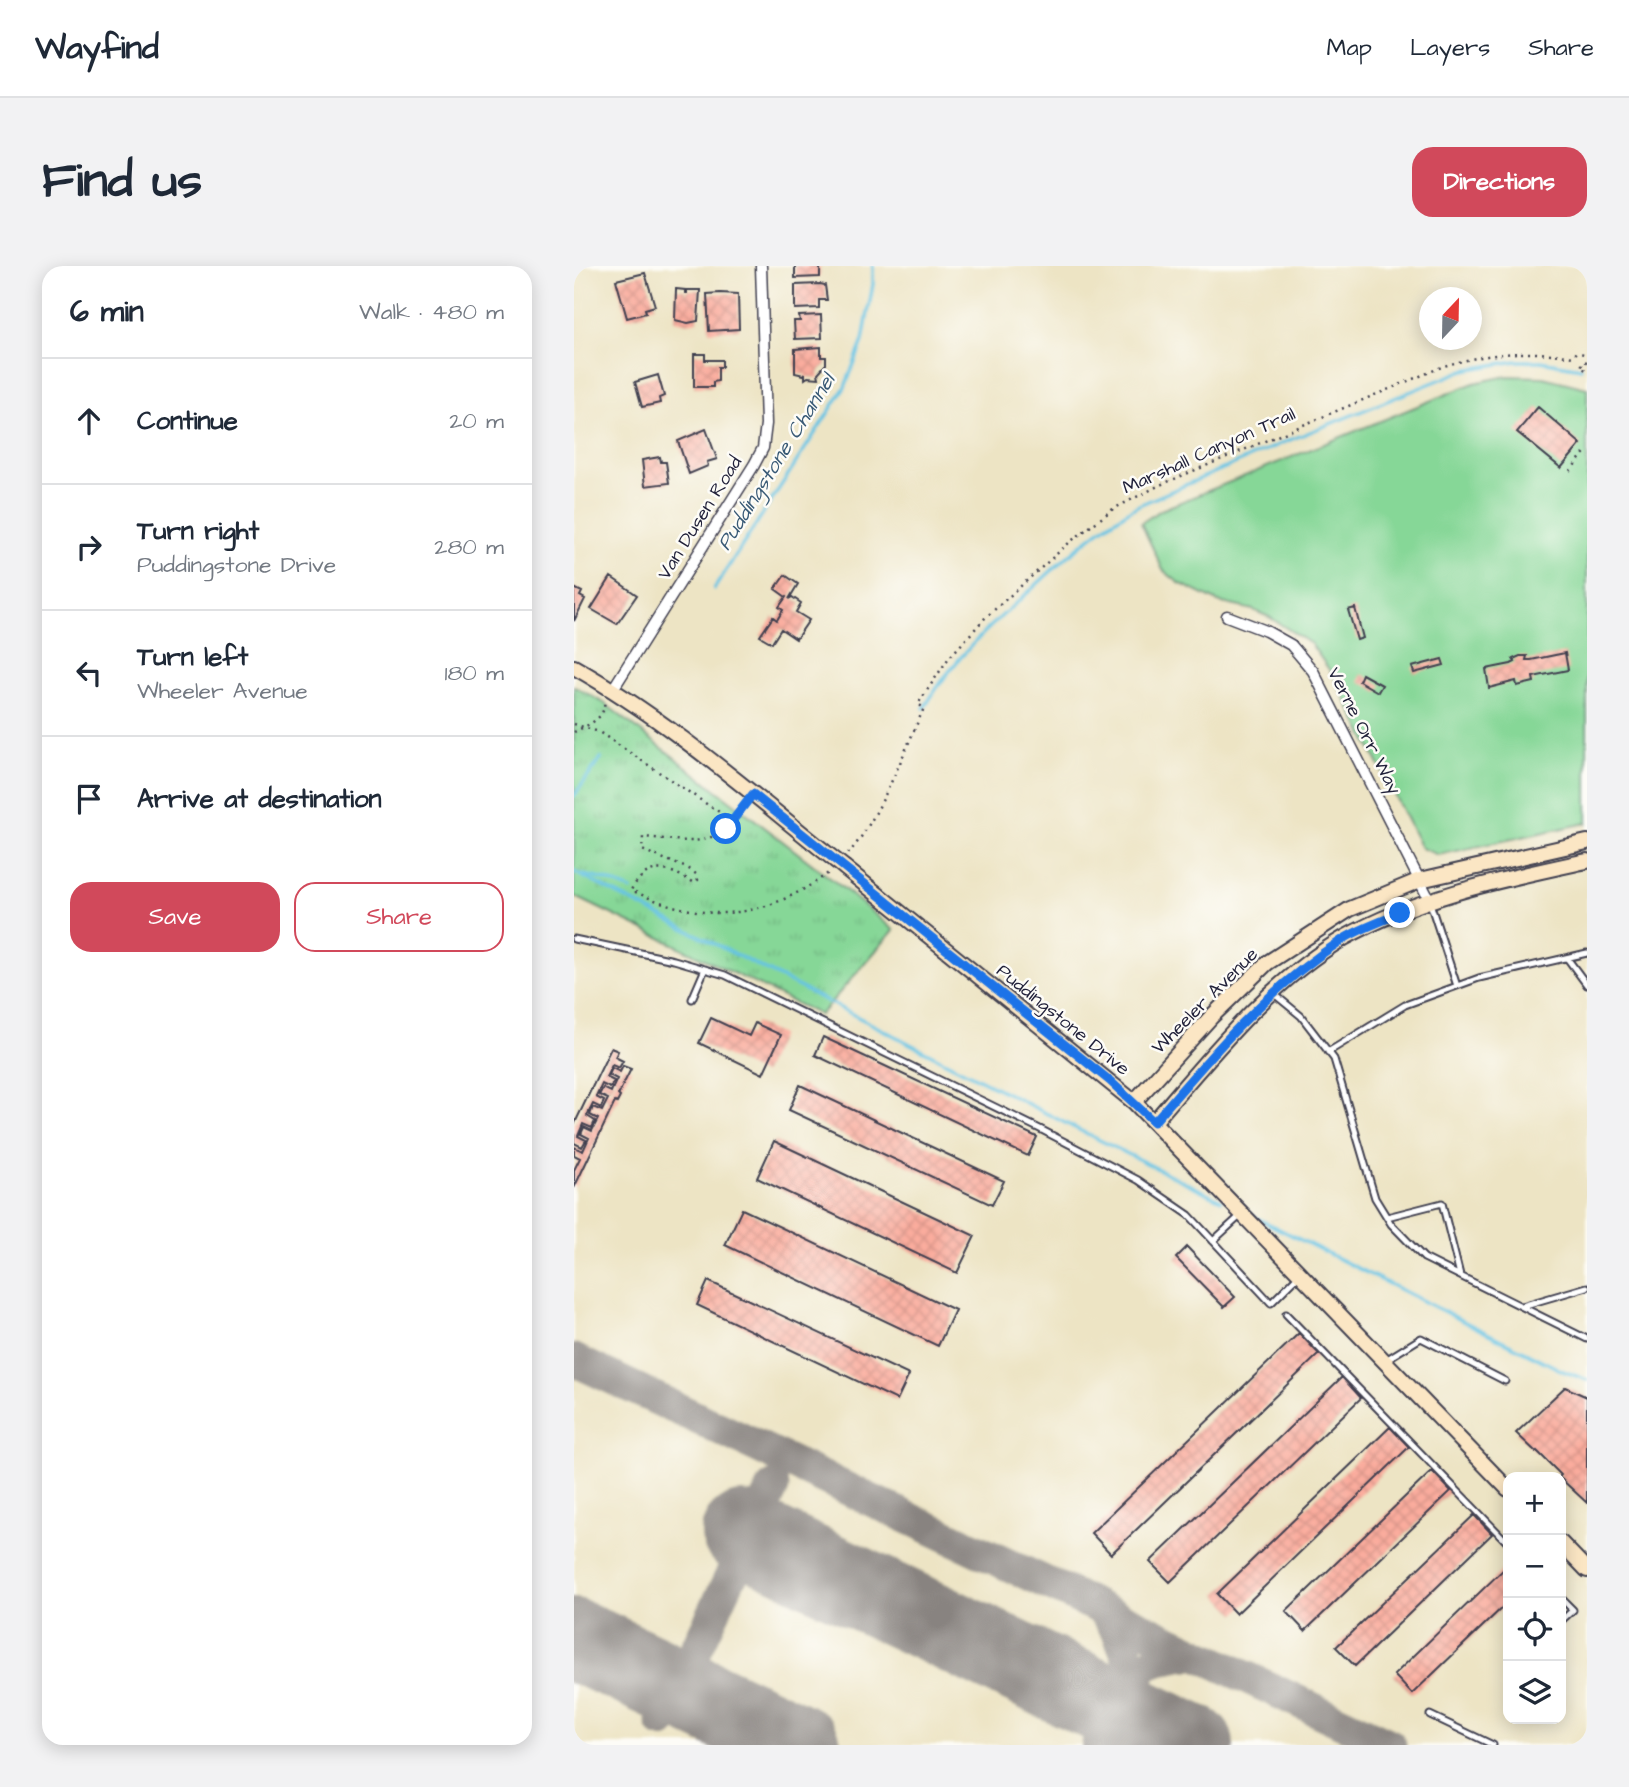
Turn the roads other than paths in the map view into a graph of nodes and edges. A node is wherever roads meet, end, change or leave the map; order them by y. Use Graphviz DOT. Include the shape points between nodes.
graph roads {
  1 [pos="760,266"];
  2 [pos="1227,616"];
  3 [pos="574,667"];
  4 [pos="612,689"];
  5 [pos="1587,842"];
  6 [pos="1587,861"];
  7 [pos="1420,880"];
  8 [pos="1430,901"];
  9 [pos="574,939"];
  10 [pos="1587,953"];
  11 [pos="1567,958"];
  12 [pos="705,969"];
  13 [pos="1587,985"];
  14 [pos="1457,986"];
  15 [pos="1273,993"];
  16 [pos="692,999"];
  17 [pos="1328,1052"];
  18 [pos="1134,1102"];
  19 [pos="1154,1122"];
  20 [pos="1242,1214"];
  21 [pos="1387,1217"];
  22 [pos="1213,1241"];
  23 [pos="1300,1274"];
  24 [pos="1460,1275"];
  25 [pos="1587,1287"];
  26 [pos="1522,1306"];
  27 [pos="1286,1314"];
  28 [pos="1587,1339"];
  29 [pos="1384,1361"];
  30 [pos="1505,1381"];
  31 [pos="1503,1484"];
  32 [pos="1503,1538"];
  33 [pos="1566,1551"];
  34 [pos="1587,1570"];
  35 [pos="1566,1603"];
  36 [pos="1566,1616"];
  37 [pos="1430,1715"];
  38 [pos="1493,1745"];
  1 -- 4 [label="street, Van Dusen Road" via="763,447"];
  2 -- 7 [label="street, Verne Orr Way" via="1291,645 1313,671"];
  3 -- 4 [label="street, Puddingstone Drive"];
  4 -- 18 [label="street, Puddingstone Drive" via="753,794"];
  5 -- 7 [label="street, Wheeler Avenue"];
  6 -- 8 [label="street" via="1454,891"];
  7 -- 8 [label="street, Verne Orr Way"];
  7 -- 18 [label="street, Wheeler Avenue" via="1350,909 1267,963"];
  8 -- 14 [label="lane"];
  8 -- 15 [label="street" via="1344,939"];
  9 -- 12 [label="lane"];
  10 -- 11 [label="lane"];
  11 -- 13 [label="lane"];
  11 -- 14 [label="lane"];
  12 -- 16 [label="lane"];
  12 -- 22 [label="lane" via="838,1029 1138,1180 1189,1215"];
  14 -- 17 [label="lane" via="1405,1006"];
  15 -- 17 [label="lane" via="1301,1016"];
  15 -- 19 [label="street" via="1211,1054"];
  17 -- 21 [label="lane" via="1334,1059 1375,1198"];
  18 -- 19 [label="street, Puddingstone Drive"];
  19 -- 20 [label="street, Puddingstone Drive"];
  20 -- 22 [label="lane"];
  20 -- 23 [label="street, Puddingstone Drive"];
  21 -- 24 [label="lane" via="1424,1258"];
  21 -- 24 [label="lane" via="1442,1203"];
  22 -- 23 [label="lane" via="1271,1303"];
  23 -- 29 [label="street, Puddingstone Drive"];
  24 -- 26 [label="lane"];
  25 -- 26 [label="lane"];
  26 -- 28 [label="lane"];
  27 -- 32 [label="lane"];
  29 -- 30 [label="lane" via="1421,1338"];
  29 -- 31 [label="street, Puddingstone Drive"];
  33 -- 34 [label="street"];
  35 -- 36 [label="lane" via="1573,1610"];
  37 -- 38 [label="lane"];
}
